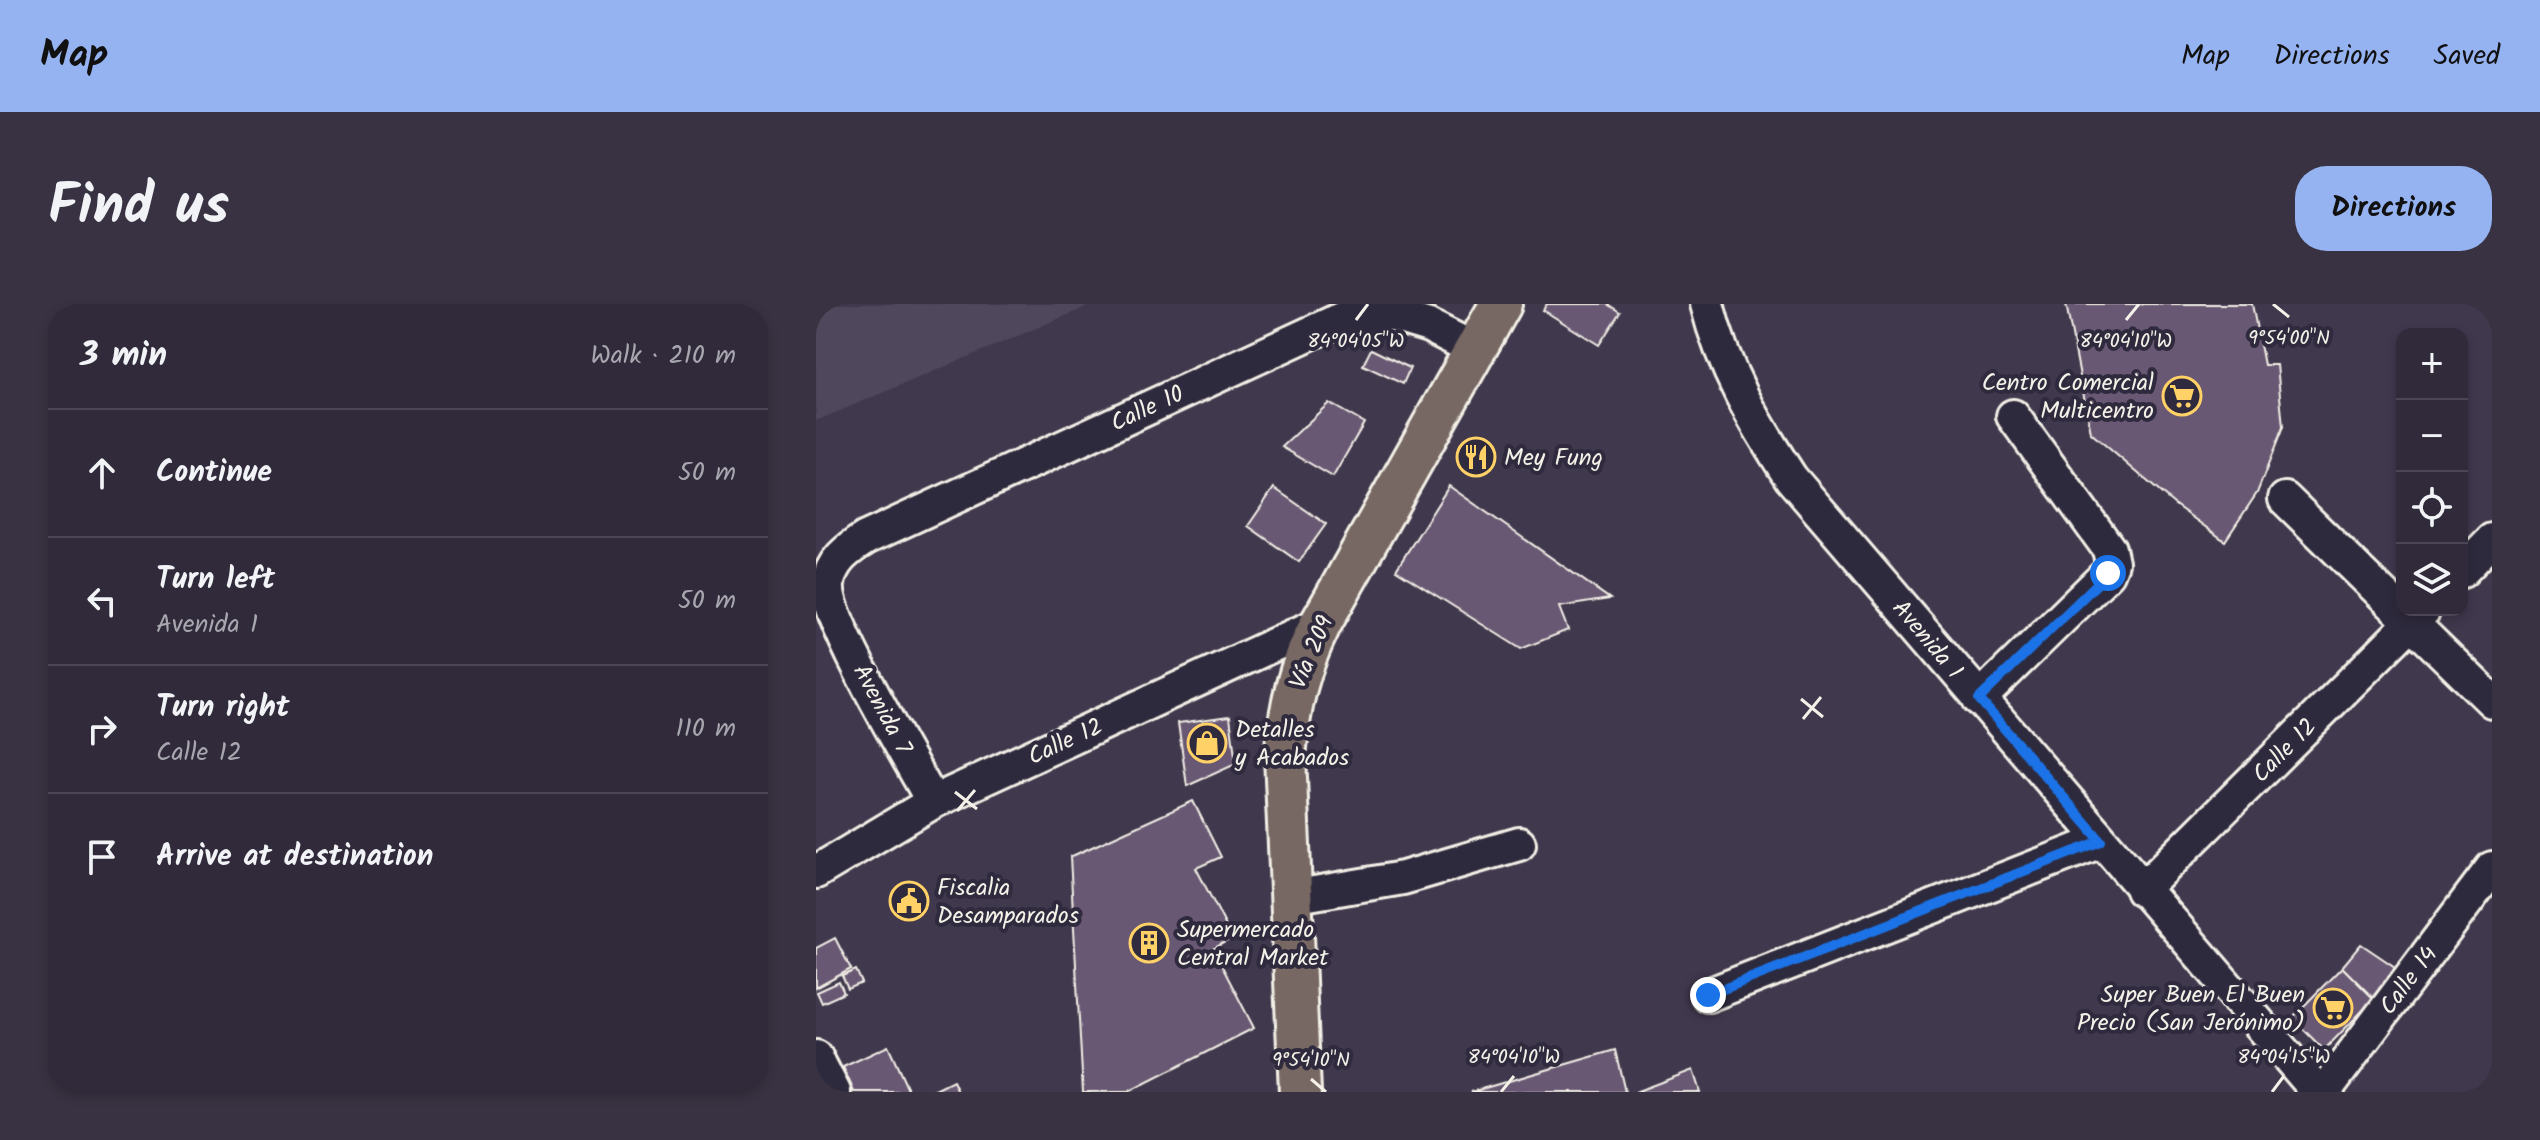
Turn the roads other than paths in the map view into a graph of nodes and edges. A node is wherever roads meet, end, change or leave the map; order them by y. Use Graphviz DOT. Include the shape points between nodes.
graph roads {
  1 [pos="1501,304"];
  2 [pos="1707,304"];
  3 [pos="1476,350"];
  4 [pos="2013,416"];
  5 [pos="2285,499"];
  6 [pos="2492,540"];
  7 [pos="2468,565"];
  8 [pos="832,569"];
  9 [pos="2418,617"];
  10 [pos="1321,623"];
  11 [pos="1979,699"];
  12 [pos="2492,701"];
  13 [pos="933,802"];
  14 [pos="2101,841"];
  15 [pos="1519,844"];
  16 [pos="2492,868"];
  17 [pos="816,872"];
  18 [pos="2142,890"];
  19 [pos="1291,897"];
  20 [pos="1708,995"];
  21 [pos="816,1057"];
  22 [pos="834,1092"];
  23 [pos="1300,1092"];
  24 [pos="2321,1092"];
  1 -- 3 [label="main road, Vía 209"];
  2 -- 11 [label="street, Avenida 1" via="1727,368 1791,478"];
  3 -- 8 [label="street, Calle 10" via="1429,326 1386,313 1343,318 866,538"];
  3 -- 10 [label="main road, Vía 209"];
  4 -- 11 [label="street" via="2109,549 2112,563 2108,573"];
  5 -- 9 [label="street"];
  6 -- 7 [label="street"];
  8 -- 13 [label="street, Avenida 7" via="828,599 835,619"];
  9 -- 12 [label="street"];
  9 -- 18 [label="street, Calle 12"];
  10 -- 13 [label="street, Calle 12"];
  10 -- 19 [label="main road, Vía 209" via="1301,662 1289,707 1285,756"];
  11 -- 14 [label="street, Avenida 1"];
  13 -- 17 [label="street, Calle 12"];
  14 -- 18 [label="street, Avenida 1"];
  14 -- 20 [label="street"];
  15 -- 19 [label="street" via="1403,878"];
  16 -- 24 [label="street, Calle 14"];
  18 -- 24 [label="street, Avenida 1"];
  19 -- 23 [label="main road, Vía 209"];
  21 -- 22 [label="street"];
}
